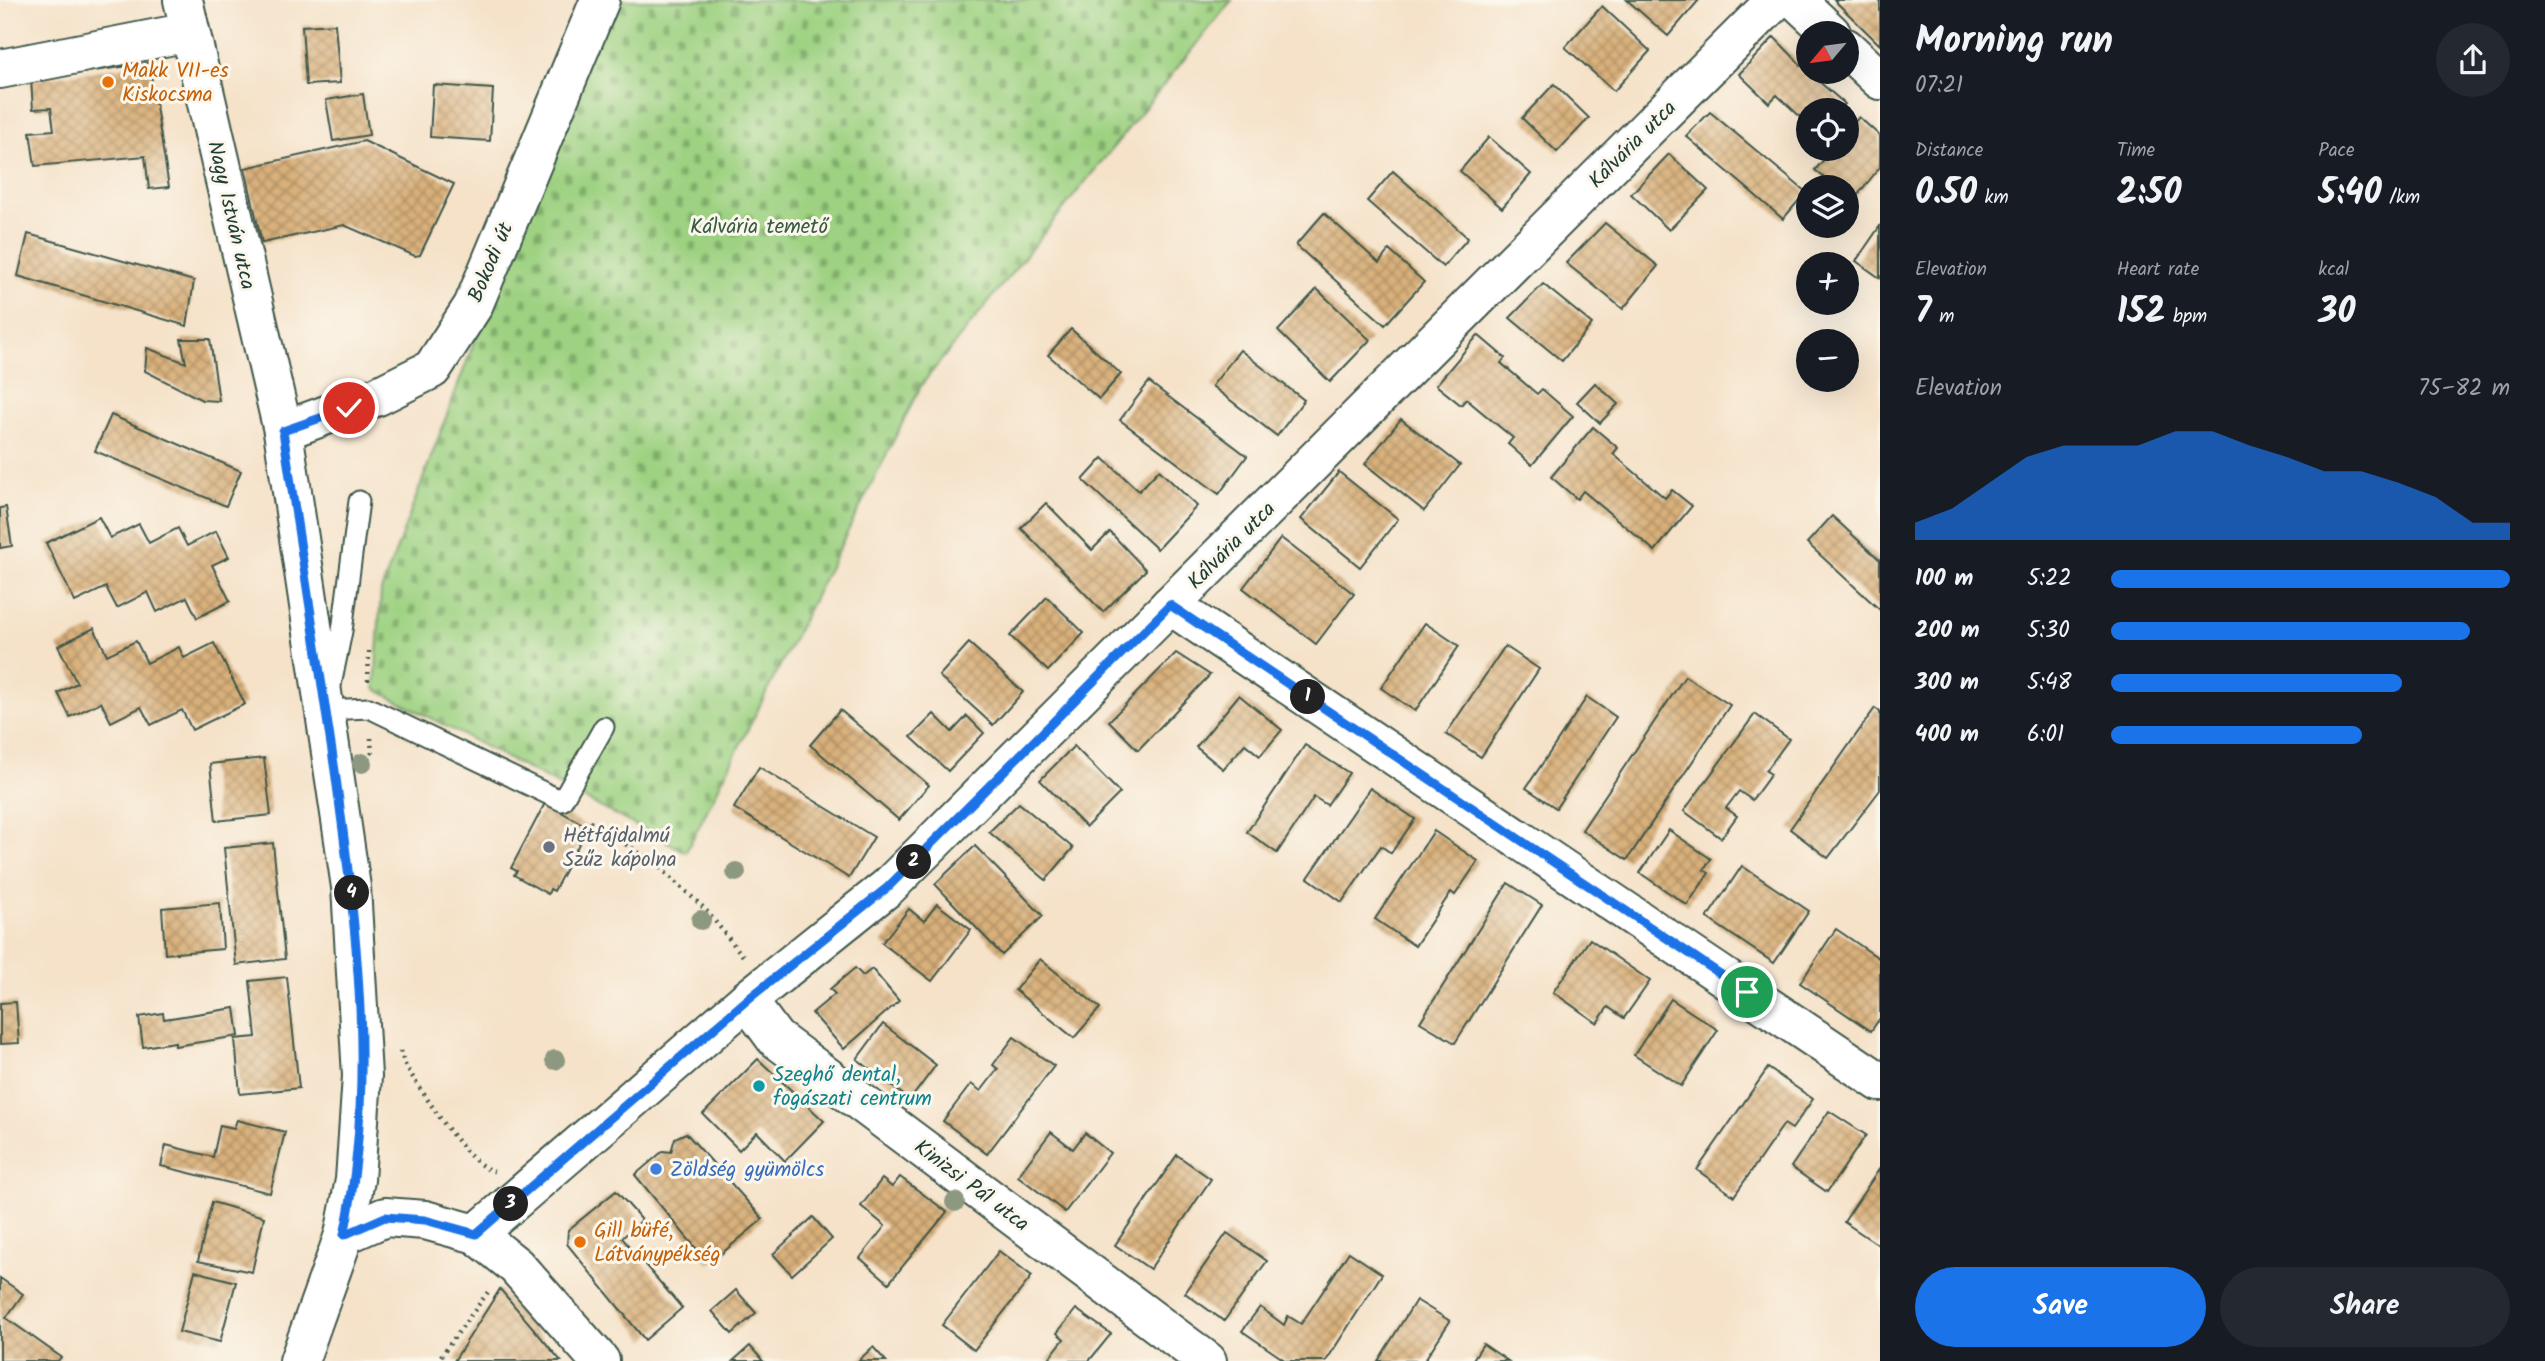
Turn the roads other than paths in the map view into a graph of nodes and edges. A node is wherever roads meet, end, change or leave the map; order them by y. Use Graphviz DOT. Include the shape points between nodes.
graph roads {
  1 [pos="600,0"];
  2 [pos="1776,0"];
  3 [pos="1796,0"];
  4 [pos="186,16"];
  5 [pos="1818,21"];
  6 [pos="1859,60"];
  7 [pos="0,69"];
  8 [pos="1880,80"];
  9 [pos="283,431"];
  10 [pos="359,501"];
  11 [pos="1170,605"];
  12 [pos="326,710"];
  13 [pos="604,727"];
  14 [pos="747,1000"];
  15 [pos="1880,1082"];
  16 [pos="476,1234"];
  17 [pos="344,1235"];
  18 [pos="299,1361"];
  19 [pos="600,1361"];
  20 [pos="1207,1361"];
  1 -- 9 [label="street, Bokodi út" via="473,306 432,369 378,396"];
  2 -- 11 [label="street, Kálvária utca"];
  3 -- 5 [label="street"];
  4 -- 7 [label="street"];
  4 -- 9 [label="street, Nagy István utca"];
  6 -- 8 [label="street"];
  9 -- 12 [label="street, Nagy István utca"];
  10 -- 12 [label="lane"];
  11 -- 14 [label="street, Kálvária utca" via="888,887"];
  11 -- 15 [label="street"];
  12 -- 13 [label="lane" via="369,708 562,801"];
  12 -- 17 [label="street, Nagy István utca" via="351,887 362,1076 355,1180"];
  14 -- 16 [label="street, Kálvária utca"];
  14 -- 20 [label="street, Kinizsi Pál utca" via="775,1038"];
  16 -- 17 [label="street" via="425,1220 385,1217"];
  16 -- 19 [label="street" via="516,1266"];
  17 -- 18 [label="street, Nagy István utca"];
}
